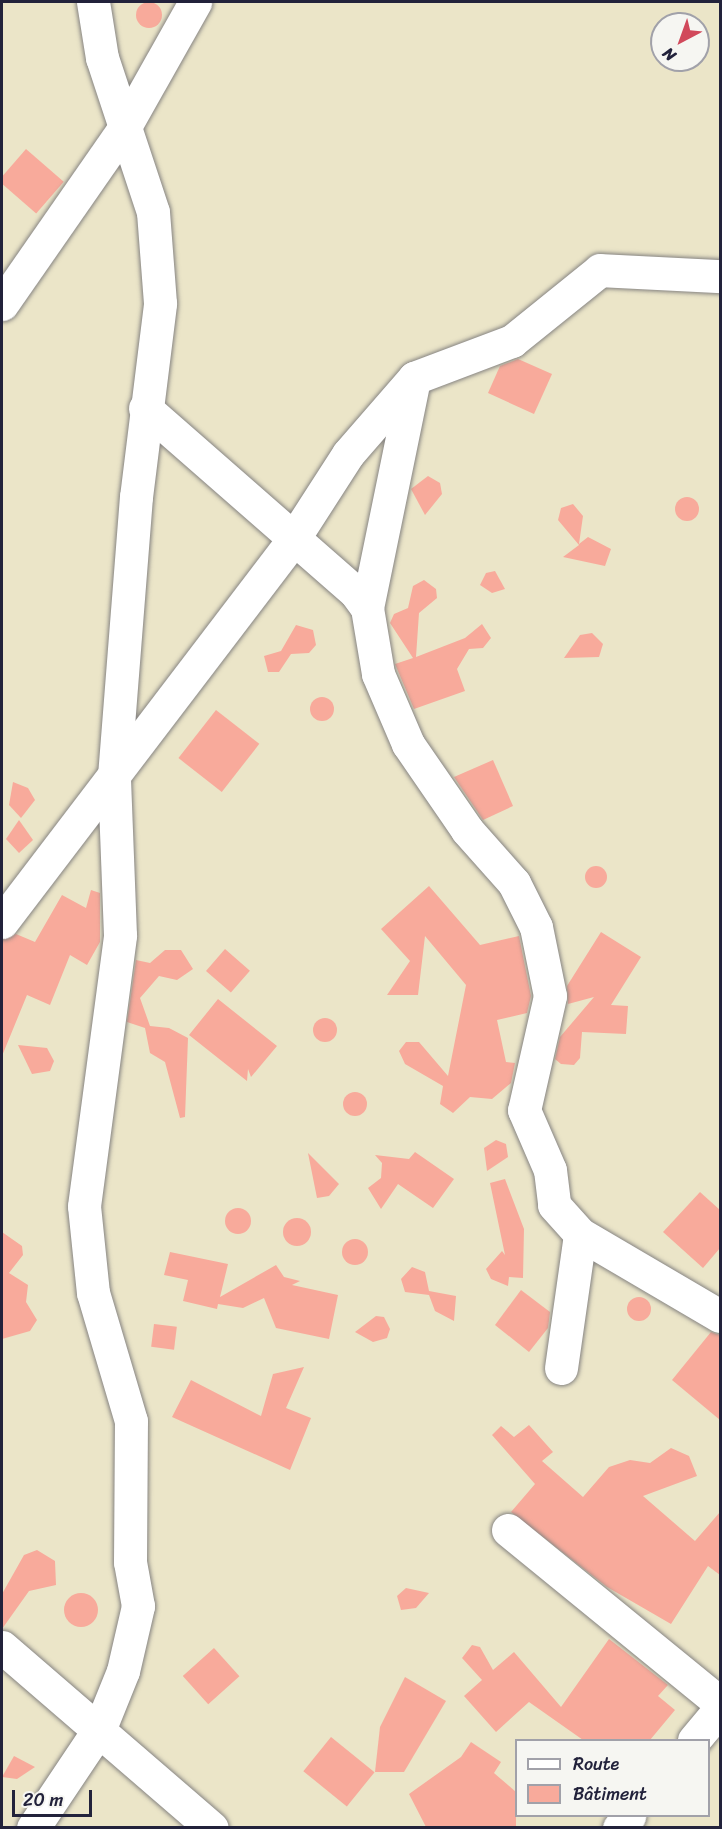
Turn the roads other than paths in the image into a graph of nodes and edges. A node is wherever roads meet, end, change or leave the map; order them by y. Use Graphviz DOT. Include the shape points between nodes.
graph roads {
  1 [pos="93,2"];
  2 [pos="195,2"];
  3 [pos="123,130"];
  4 [pos="720,276"];
  5 [pos="2,304"];
  6 [pos="414,378"];
  7 [pos="145,408"];
  8 [pos="292,541"];
  9 [pos="367,608"];
  10 [pos="114,776"];
  11 [pos="2,922"];
  12 [pos="580,1234"];
  13 [pos="720,1316"];
  14 [pos="561,1368"];
  15 [pos="508,1530"];
  16 [pos="2,1647"];
  17 [pos="720,1703"];
  18 [pos="720,1709"];
  19 [pos="100,1728"];
  20 [pos="695,1739"];
  21 [pos="33,1827"];
  22 [pos="212,1827"];
  1 -- 3 [label="street" via="102,58"];
  2 -- 3 [label="street"];
  3 -- 5 [label="street"];
  3 -- 7 [label="street" via="153,212 160,303"];
  4 -- 6 [label="street" via="600,270 512,340"];
  6 -- 8 [label="street" via="348,454"];
  6 -- 9 [label="street"];
  7 -- 8 [label="street"];
  7 -- 10 [label="street"];
  8 -- 9 [label="street"];
  8 -- 10 [label="street"];
  9 -- 12 [label="street" via="378,674 408,744 467,830 514,883 536,927 550,996 524,1110 550,1170 554,1205"];
  10 -- 11 [label="street"];
  10 -- 19 [label="street" via="120,935 84,1206 93,1293 131,1421 130,1562 138,1606"];
  12 -- 13 [label="street"];
  12 -- 14 [label="street"];
  15 -- 17 [label="street"];
  16 -- 19 [label="street"];
  18 -- 20 [label="street"];
  19 -- 21 [label="street"];
  19 -- 22 [label="street"];
}
